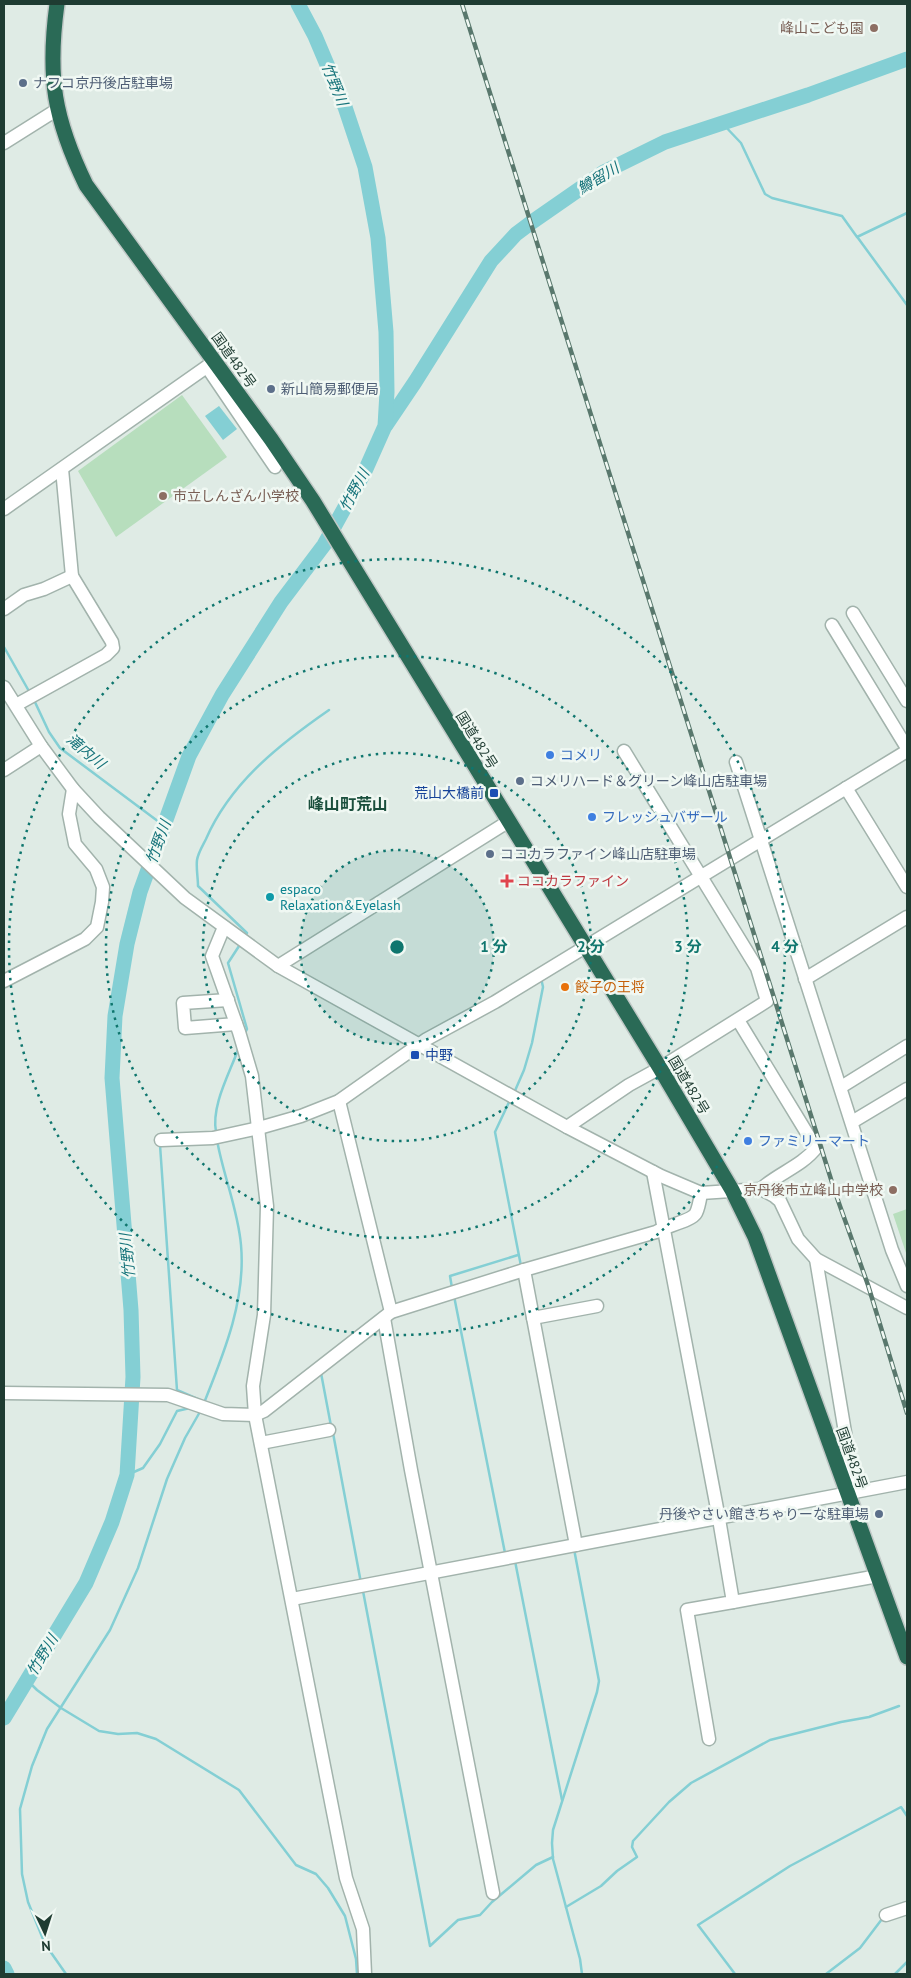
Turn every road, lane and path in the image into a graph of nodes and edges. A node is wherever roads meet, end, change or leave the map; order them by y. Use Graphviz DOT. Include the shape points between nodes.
graph roads {
  1 [pos="57,4"];
  2 [pos="58,109"];
  3 [pos="4,143"];
  4 [pos="211,364"];
  5 [pos="275,466"];
  6 [pos="62,469"];
  7 [pos="4,509"];
  8 [pos="72,576"];
  9 [pos="4,608"];
  10 [pos="852,613"];
  11 [pos="832,625"];
  12 [pos="4,688"];
  13 [pos="907,701"];
  14 [pos="16,705"];
  15 [pos="41,746"];
  16 [pos="907,750"];
  17 [pos="624,751"];
  18 [pos="736,762"];
  19 [pos="4,770"];
  20 [pos="73,788"];
  21 [pos="846,788"];
  22 [pos="509,821"];
  23 [pos="761,839"];
  24 [pos="700,876"];
  25 [pos="907,887"];
  26 [pos="907,917"];
  27 [pos="224,927"];
  28 [pos="586,947"];
  29 [pos="278,966"];
  30 [pos="805,979"];
  31 [pos="4,981"];
  32 [pos="228,1000"];
  33 [pos="738,1020"];
  34 [pos="236,1024"];
  35 [pos="420,1045"];
  36 [pos="907,1046"];
  37 [pos="660,1068"];
  38 [pos="841,1087"];
  39 [pos="907,1089"];
  40 [pos="907,1097"];
  41 [pos="339,1100"];
  42 [pos="853,1126"];
  43 [pos="567,1127"];
  44 [pos="259,1128"];
  45 [pos="161,1140"];
  46 [pos="653,1172"];
  47 [pos="761,1189"];
  48 [pos="732,1190"];
  49 [pos="701,1193"];
  50 [pos="663,1228"];
  51 [pos="816,1259"];
  52 [pos="524,1270"];
  53 [pos="907,1286"];
  54 [pos="597,1306"];
  55 [pos="907,1308"];
  56 [pos="387,1315"];
  57 [pos="533,1318"];
  58 [pos="4,1393"];
  59 [pos="255,1415"];
  60 [pos="329,1430"];
  61 [pos="261,1443"];
  62 [pos="907,1482"];
  63 [pos="852,1493"];
  64 [pos="719,1519"];
  65 [pos="576,1544"];
  66 [pos="432,1573"];
  67 [pos="878,1576"];
  68 [pos="292,1599"];
  69 [pos="732,1602"];
  70 [pos="907,1657"];
  71 [pos="710,1739"];
  72 [pos="493,1893"];
  73 [pos="907,1908"];
  74 [pos="886,1915"];
  75 [pos="365,1974"];
  1 -- 2 [label="highway, 国道482号" via="52,69"];
  2 -- 3 [label="street"];
  2 -- 4 [label="highway, 国道482号" via="71,153 86,185"];
  4 -- 5 [label="street"];
  4 -- 6 [label="street"];
  4 -- 22 [label="highway, 国道482号" via="272,439"];
  6 -- 7 [label="street"];
  6 -- 8 [label="street"];
  8 -- 9 [label="street" via="24,595"];
  8 -- 14 [label="street" via="113,648"];
  10 -- 13 [label="street"];
  11 -- 16 [label="street"];
  12 -- 14 [label="street"];
  14 -- 15 [label="street"];
  15 -- 19 [label="street"];
  15 -- 20 [label="street"];
  16 -- 21 [label="street"];
  17 -- 24 [label="street"];
  18 -- 23 [label="street"];
  20 -- 27 [label="street" via="180,893"];
  20 -- 31 [label="street" via="69,814 75,844 96,869 103,887 97,927 85,939"];
  21 -- 23 [label="street"];
  21 -- 25 [label="street"];
  22 -- 28 [label="highway, 国道482号"];
  22 -- 29 [label="street"];
  23 -- 24 [label="street"];
  23 -- 30 [label="street"];
  24 -- 28 [label="street"];
  24 -- 33 [label="street" via="757,968 767,1001"];
  26 -- 30 [label="street"];
  27 -- 29 [label="street"];
  27 -- 32 [label="street" via="212,956"];
  28 -- 35 [label="street"];
  28 -- 37 [label="highway, 国道482号"];
  29 -- 35 [label="street"];
  30 -- 38 [label="street"];
  32 -- 34 [label="street"];
  32 -- 34 [label="street" via="183,1003 185,1028"];
  33 -- 37 [label="street"];
  33 -- 47 [label="street" via="816,1148 810,1156"];
  34 -- 44 [label="street" via="252,1076"];
  35 -- 41 [label="street"];
  35 -- 43 [label="street"];
  36 -- 38 [label="street"];
  37 -- 43 [label="street"];
  37 -- 48 [label="highway, 国道482号"];
  38 -- 42 [label="street"];
  39 -- 42 [label="street"];
  40 -- 42 [label="street"];
  41 -- 44 [label="street" via="301,1116"];
  41 -- 56 [label="street"];
  42 -- 53 [label="street" via="892,1250"];
  43 -- 46 [label="street"];
  44 -- 45 [label="street" via="213,1138"];
  44 -- 59 [label="street" via="267,1206 264,1315 253,1386"];
  46 -- 49 [label="street"];
  46 -- 50 [label="street"];
  47 -- 48 [label="street"];
  47 -- 51 [label="street" via="780,1201 798,1239"];
  48 -- 49 [label="street"];
  48 -- 63 [label="highway, 国道482号" via="755,1237"];
  49 -- 50 [label="street" via="696,1214"];
  50 -- 52 [label="street"];
  50 -- 64 [label="street"];
  51 -- 55 [label="street"];
  51 -- 63 [label="street"];
  52 -- 56 [label="street"];
  52 -- 57 [label="street"];
  54 -- 57 [label="street"];
  56 -- 59 [label="street"];
  56 -- 66 [label="street" via="411,1470"];
  57 -- 65 [label="street"];
  58 -- 59 [label="street" via="168,1394 222,1414"];
  59 -- 61 [label="street"];
  60 -- 61 [label="street"];
  61 -- 68 [label="street"];
  62 -- 63 [label="street"];
  63 -- 64 [label="street"];
  63 -- 67 [label="highway, 国道482号"];
  64 -- 65 [label="street"];
  64 -- 69 [label="street"];
  65 -- 66 [label="street"];
  66 -- 68 [label="street"];
  66 -- 72 [label="street"];
  67 -- 69 [label="street"];
  67 -- 70 [label="highway, 国道482号"];
  68 -- 75 [label="street" via="346,1878 363,1929"];
  69 -- 71 [label="street" via="687,1610"];
  73 -- 74 [label="street"];
}
